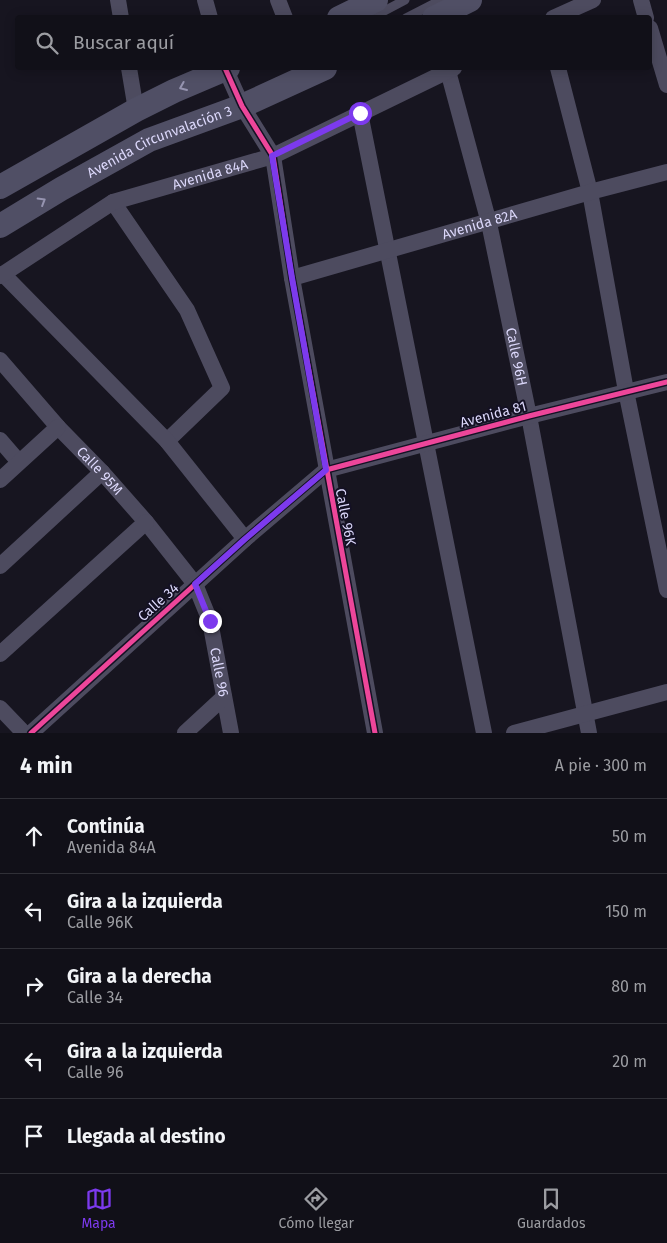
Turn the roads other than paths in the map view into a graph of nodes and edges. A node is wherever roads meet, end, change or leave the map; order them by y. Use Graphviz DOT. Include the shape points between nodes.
graph roads {
  1 [pos="118,0"];
  2 [pos="205,0"];
  3 [pos="278,0"];
  4 [pos="376,0"];
  5 [pos="405,0"];
  6 [pos="441,0"];
  7 [pos="470,0"];
  8 [pos="593,0"];
  9 [pos="641,0"];
  10 [pos="120,15"];
  11 [pos="209,15"];
  12 [pos="283,15"];
  13 [pos="345,15"];
  14 [pos="377,15"];
  15 [pos="412,15"];
  16 [pos="440,15"];
  17 [pos="560,15"];
  18 [pos="645,15"];
  19 [pos="652,35"];
  20 [pos="129,70"];
  21 [pos="224,70"];
  22 [pos="230,70"];
  23 [pos="322,70"];
  24 [pos="449,70"];
  25 [pos="451,70"];
  26 [pos="559,70"];
  27 [pos="667,85"];
  28 [pos="261,88"];
  29 [pos="242,106"];
  30 [pos="136,110"];
  31 [pos="360,113"];
  32 [pos="272,156"];
  33 [pos="667,172"];
  34 [pos="0,187"];
  35 [pos="590,192"];
  36 [pos="113,202"];
  37 [pos="489,223"];
  38 [pos="0,226"];
  39 [pos="388,250"];
  40 [pos="2,275"];
  41 [pos="292,278"];
  42 [pos="0,360"];
  43 [pos="667,382"];
  44 [pos="626,391"];
  45 [pos="529,416"];
  46 [pos="58,427"];
  47 [pos="0,440"];
  48 [pos="168,441"];
  49 [pos="426,444"];
  50 [pos="19,462"];
  51 [pos="326,470"];
  52 [pos="102,472"];
  53 [pos="0,480"];
  54 [pos="146,522"];
  55 [pos="245,539"];
  56 [pos="0,566"];
  57 [pos="195,584"];
  58 [pos="667,590"];
  59 [pos="0,654"];
  60 [pos="667,692"];
  61 [pos="224,697"];
  62 [pos="0,708"];
  63 [pos="585,714"];
  64 [pos="24,733"];
  65 [pos="30,733"];
  66 [pos="185,733"];
  67 [pos="231,733"];
  68 [pos="376,733"];
  69 [pos="484,733"];
  70 [pos="514,733"];
  71 [pos="589,733"];
  1 -- 10 [label="street"];
  2 -- 11 [label="street"];
  3 -- 12 [label="street"];
  4 -- 13 [label="main road"];
  5 -- 14 [label="lane"];
  6 -- 15 [label="lane"];
  7 -- 16 [label="main road"];
  8 -- 17 [label="street"];
  9 -- 18 [label="street"];
  19 -- 27 [label="street"];
  20 -- 30 [label="street"];
  21 -- 30 [label="main road, one-way"];
  22 -- 29 [label="street, Calle 96K"];
  23 -- 29 [label="main road, Avenida Circunvalación 3"];
  24 -- 31 [label="street, Avenida 84A"];
  25 -- 37 [label="street, Calle 96H"];
  26 -- 35 [label="street"];
  28 -- 29 [label="lane"];
  29 -- 32 [label="street, Calle 96K"];
  38 -- 29 [label="main road, Avenida Circunvalación 3, one-way" via="149,140"];
  30 -- 34 [label="main road"];
  31 -- 32 [label="street, Avenida 84A"];
  31 -- 39 [label="street"];
  32 -- 36 [label="street, Avenida 84A"];
  32 -- 41 [label="street, Calle 96K"];
  33 -- 35 [label="street, Avenida 82A"];
  35 -- 37 [label="street, Avenida 82A"];
  35 -- 44 [label="street"];
  36 -- 40 [label="street, Avenida 84A"];
  36 -- 48 [label="street" via="187,310 222,388"];
  37 -- 39 [label="street, Avenida 82A"];
  37 -- 45 [label="street, Calle 96H"];
  39 -- 41 [label="street, Avenida 82A"];
  39 -- 49 [label="street"];
  40 -- 48 [label="street"];
  41 -- 51 [label="street, Calle 96K"];
  42 -- 46 [label="street, Calle 95M"];
  43 -- 44 [label="street, Avenida 81"];
  44 -- 45 [label="street, Avenida 81"];
  44 -- 58 [label="street"];
  45 -- 49 [label="street, Avenida 81"];
  45 -- 63 [label="street, Calle 96H"];
  46 -- 50 [label="street"];
  46 -- 52 [label="street, Calle 95M"];
  47 -- 50 [label="street"];
  48 -- 55 [label="street"];
  49 -- 51 [label="street, Avenida 81"];
  49 -- 69 [label="street"];
  50 -- 53 [label="street"];
  51 -- 55 [label="street, Calle 34"];
  51 -- 68 [label="street, Calle 96K"];
  52 -- 54 [label="street, Calle 95M"];
  52 -- 56 [label="street"];
  54 -- 57 [label="street, Calle 95M"];
  54 -- 59 [label="street"];
  55 -- 57 [label="street, Calle 34"];
  57 -- 61 [label="street, Calle 96" via="210,621"];
  57 -- 65 [label="street, Calle 34"];
  60 -- 63 [label="street"];
  61 -- 66 [label="street"];
  61 -- 67 [label="street, Calle 96"];
  62 -- 64 [label="street"];
  63 -- 70 [label="street"];
  63 -- 71 [label="street, Calle 96H"];
}
